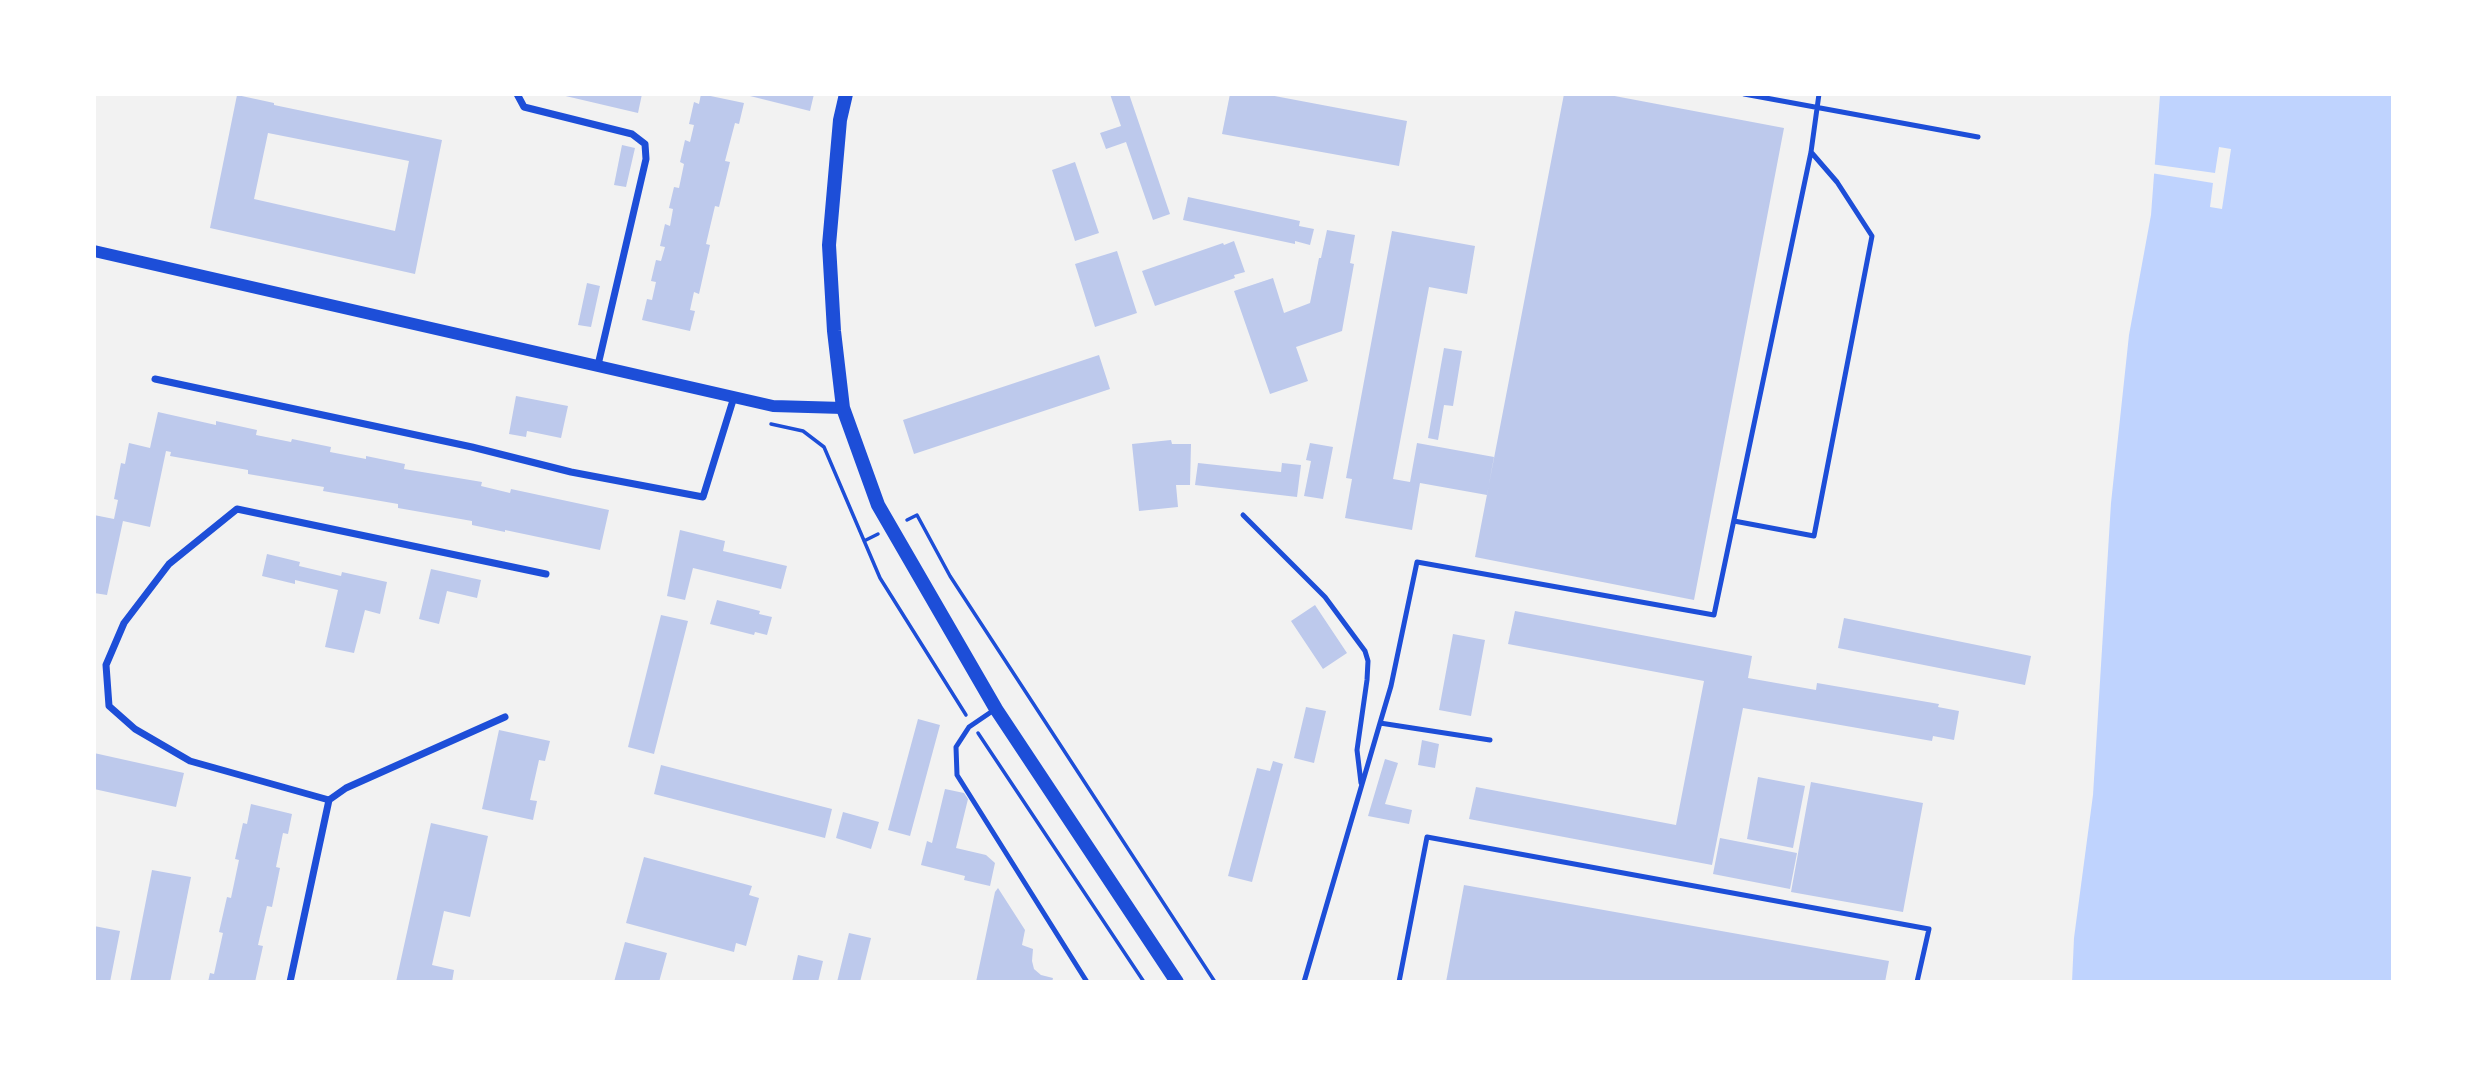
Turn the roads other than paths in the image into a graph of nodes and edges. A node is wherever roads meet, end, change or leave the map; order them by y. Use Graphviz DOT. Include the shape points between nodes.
graph roads {
  1 [pos="517,94"];
  2 [pos="846,94"];
  3 [pos="1744,94"];
  4 [pos="1819,94"];
  5 [pos="1816,109"];
  6 [pos="1978,138"];
  7 [pos="1811,152"];
  8 [pos="94,251"];
  9 [pos="598,365"];
  10 [pos="155,379"];
  11 [pos="734,397"];
  12 [pos="843,408"];
  13 [pos="1243,515"];
  14 [pos="1734,521"];
  15 [pos="546,573"];
  16 [pos="996,709"];
  17 [pos="505,717"];
  18 [pos="1380,723"];
  19 [pos="1490,740"];
  20 [pos="1362,786"];
  21 [pos="329,800"];
  22 [pos="290,982"];
  23 [pos="1087,982"];
  24 [pos="1177,982"];
  25 [pos="1304,982"];
  26 [pos="1399,982"];
  27 [pos="1917,982"];
  1 -- 9 [label="street" via="524,107 632,134 645,144 646,159"];
  2 -- 12 [label="main road" via="838,132 829,245"];
  3 -- 5 [label="lane"];
  4 -- 5 [label="lane"];
  5 -- 6 [label="lane"];
  5 -- 7 [label="lane"];
  7 -- 14 [label="lane"];
  7 -- 14 [label="lane" via="1872,236 1814,536"];
  8 -- 9 [label="street"];
  9 -- 11 [label="street"];
  10 -- 11 [label="street" via="703,497"];
  11 -- 12 [label="street" via="773,406"];
  12 -- 16 [label="main road" via="878,505"];
  13 -- 20 [label="lane" via="1325,597 1364,650 1367,680 1357,750"];
  14 -- 18 [label="lane" via="1714,615 1417,562"];
  15 -- 21 [label="street" via="237,509 169,564 124,623 106,665 109,706 135,729 190,761"];
  16 -- 23 [label="lane" via="973,725 956,747 957,775"];
  16 -- 24 [label="main road"];
  17 -- 21 [label="street" via="346,788"];
  18 -- 19 [label="lane"];
  18 -- 20 [label="lane"];
  20 -- 25 [label="lane"];
  21 -- 22 [label="street"];
  26 -- 27 [label="lane" via="1427,837 1929,929"];
}
